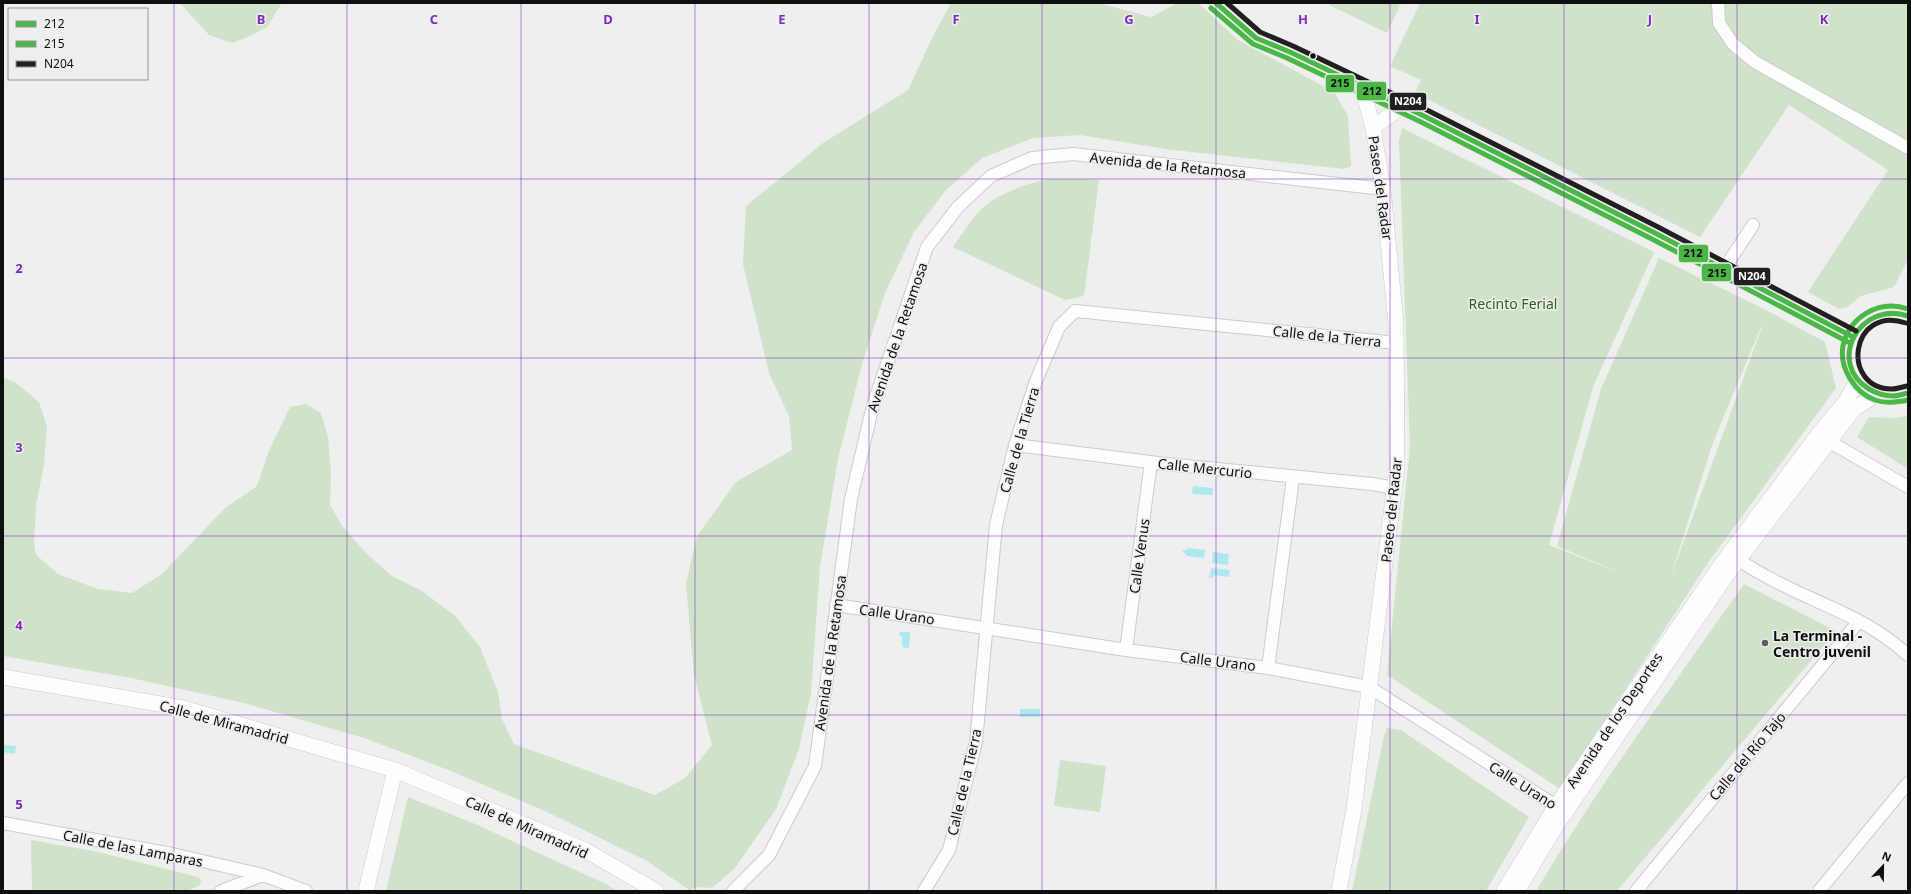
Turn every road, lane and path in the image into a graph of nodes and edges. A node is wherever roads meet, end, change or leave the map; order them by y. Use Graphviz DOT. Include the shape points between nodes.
graph roads {
  1 [pos="1216,3"];
  2 [pos="1718,3"];
  3 [pos="1362,86"];
  4 [pos="1402,106"];
  5 [pos="1373,128"];
  6 [pos="1908,148"];
  7 [pos="1383,189"];
  8 [pos="1753,225"];
  9 [pos="1724,269"];
  10 [pos="1906,310"];
  11 [pos="1853,337"];
  12 [pos="1396,343"];
  13 [pos="1858,380"];
  14 [pos="1908,393"];
  15 [pos="1877,394"];
  16 [pos="1823,438"];
  17 [pos="1015,445"];
  18 [pos="1152,462"];
  19 [pos="1293,478"];
  20 [pos="1908,487"];
  21 [pos="1395,488"];
  22 [pos="1734,556"];
  23 [pos="836,605"];
  24 [pos="1859,621"];
  25 [pos="986,627"];
  26 [pos="1126,650"];
  27 [pos="1908,655"];
  28 [pos="1268,668"];
  29 [pos="3,677"];
  30 [pos="1369,687"];
  31 [pos="395,770"];
  32 [pos="1908,784"];
  33 [pos="1561,809"];
  34 [pos="3,823"];
  35 [pos="263,875"];
  36 [pos="221,891"];
  37 [pos="306,891"];
  38 [pos="366,891"];
  39 [pos="656,891"];
  40 [pos="733,891"];
  41 [pos="924,891"];
  42 [pos="1339,891"];
  43 [pos="1504,891"];
  44 [pos="1517,891"];
  45 [pos="1636,891"];
  46 [pos="1819,891"];
  1 -- 3 [label="street" via="1256,38"];
  2 -- 6 [label="street" via="1719,23 1733,44 1756,62"];
  3 -- 4 [label="street"];
  3 -- 5 [label="street, Paseo del Radar"];
  4 -- 5 [label="street, Paseo del Radar"];
  4 -- 9 [label="street"];
  5 -- 7 [label="street, Paseo del Radar"];
  7 -- 12 [label="street, Paseo del Radar"];
  7 -- 23 [label="street, Avenida de la Retamosa" via="1073,154 1032,158 992,176 958,206 927,247 873,405 851,498"];
  8 -- 9 [label="street"];
  9 -- 11 [label="street"];
  10 -- 11 [label="street" via="1870,318 1860,326"];
  11 -- 13 [label="street" via="1851,366"];
  12 -- 17 [label="street, Calle de la Tierra" via="1075,311 1059,327 1036,381"];
  12 -- 21 [label="street, Paseo del Radar"];
  13 -- 15 [label="street"];
  13 -- 16 [label="street, Avenida de los Deportes"];
  14 -- 15 [label="street" via="1894,396"];
  15 -- 16 [label="street, Avenida de los Deportes" via="1854,408"];
  16 -- 20 [label="street"];
  16 -- 22 [label="street, Avenida de los Deportes"];
  17 -- 18 [label="street, Calle Mercurio"];
  17 -- 25 [label="street, Calle de la Tierra" via="996,525"];
  18 -- 19 [label="street, Calle Mercurio"];
  18 -- 26 [label="street, Calle Venus"];
  19 -- 21 [label="street, Calle Mercurio"];
  19 -- 28 [label="street"];
  21 -- 30 [label="street, Paseo del Radar"];
  22 -- 24 [label="street" via="1773,580"];
  22 -- 33 [label="street, Avenida de los Deportes"];
  23 -- 25 [label="street, Calle Urano"];
  23 -- 40 [label="street, Avenida de la Retamosa" via="815,766 769,855"];
  24 -- 27 [label="street"];
  24 -- 45 [label="street, Calle del Río Tajo"];
  25 -- 26 [label="street, Calle Urano"];
  25 -- 41 [label="street, Calle de la Tierra" via="976,742 949,850"];
  26 -- 28 [label="street, Calle Urano"];
  28 -- 30 [label="street, Calle Urano"];
  29 -- 31 [label="street, Calle de Miramadrid" via="183,708"];
  30 -- 33 [label="street, Calle Urano"];
  30 -- 42 [label="street, Paseo del Radar" via="1354,809"];
  31 -- 38 [label="street"];
  31 -- 39 [label="street, Calle de Miramadrid" via="584,850"];
  32 -- 46 [label="street"];
  33 -- 43 [label="street, Avenida de los Deportes"];
  33 -- 44 [label="street, Avenida de los Deportes"];
  34 -- 35 [label="street, Calle de las Lamparas" via="172,854"];
  35 -- 36 [label="street"];
  35 -- 37 [label="street, Calle de las Lamparas"];
}
